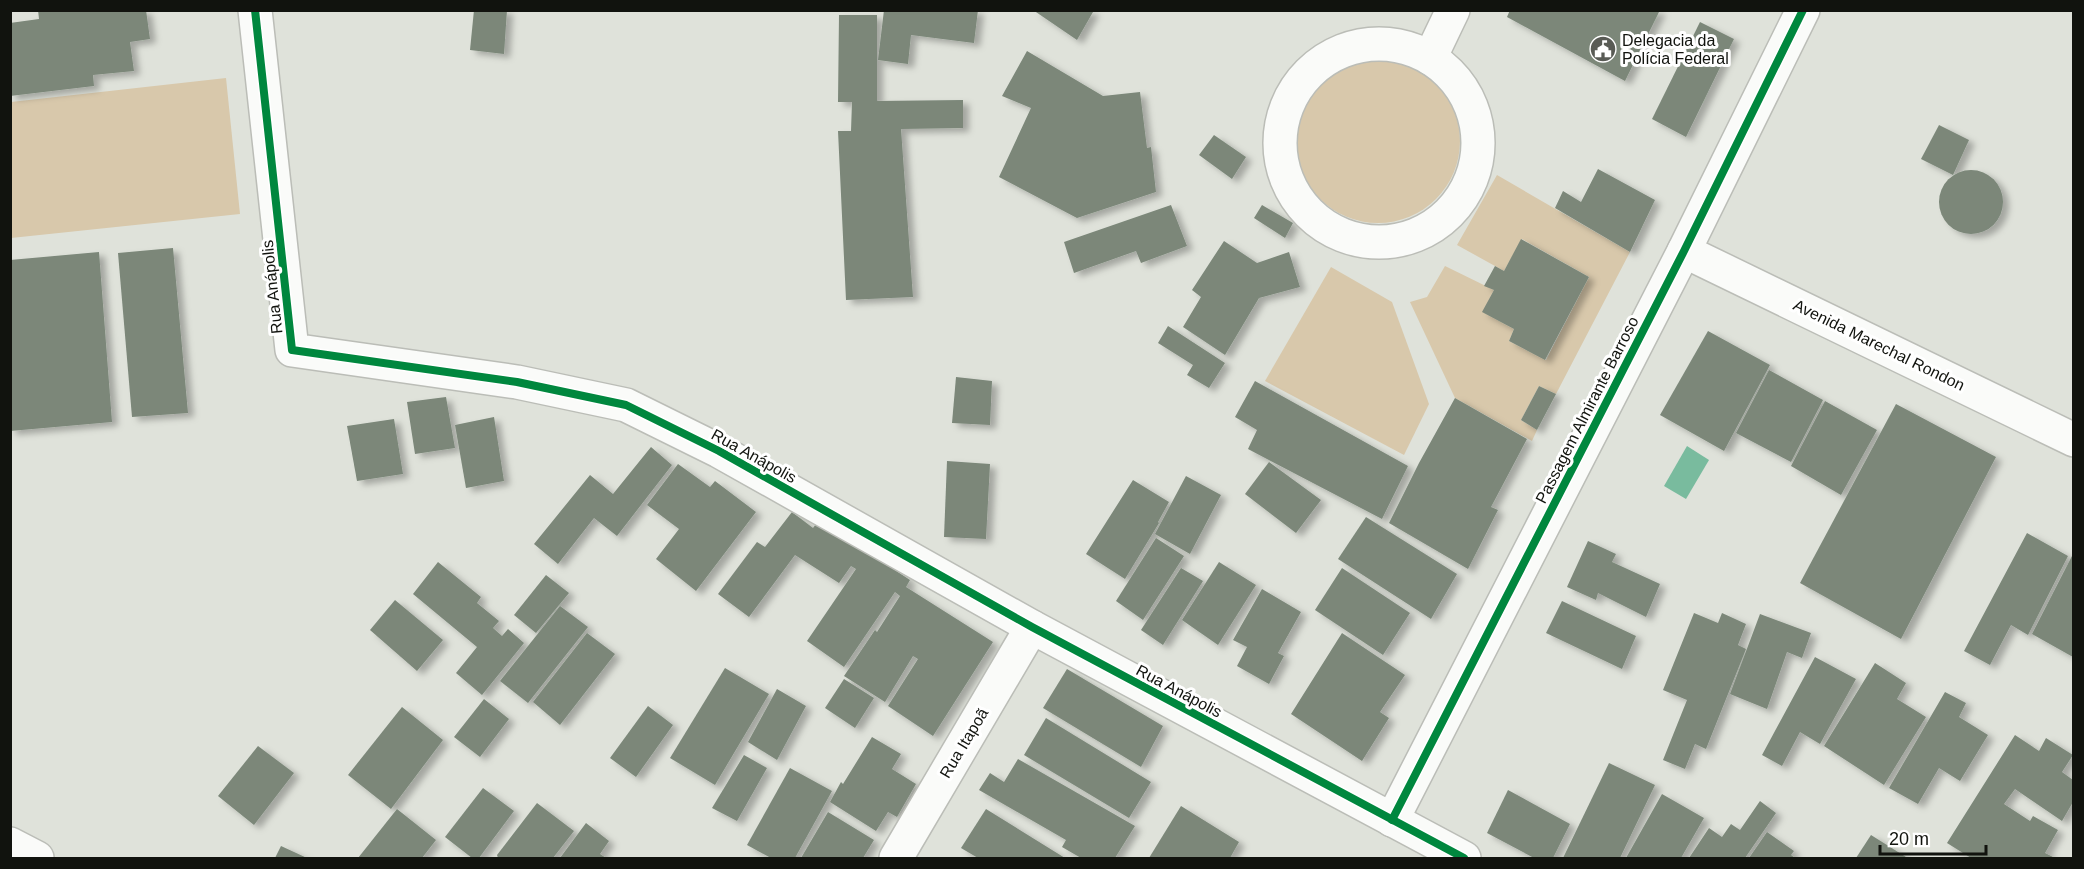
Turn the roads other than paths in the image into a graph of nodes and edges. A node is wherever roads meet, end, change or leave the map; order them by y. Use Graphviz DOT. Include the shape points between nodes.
graph roads {
  1 [pos="255,10"];
  2 [pos="1453,10"];
  3 [pos="1803,10"];
  4 [pos="1430,58"];
  5 [pos="1684,251"];
  6 [pos="2073,440"];
  7 [pos="1032,627"];
  8 [pos="1392,820"];
  9 [pos="10,844"];
  10 [pos="37,858"];
  11 [pos="896,858"];
  12 [pos="1464,858"];
  1 -- 7 [label="street, Rua Anápolis" via="292,350 517,382 626,405 719,451"];
  2 -- 4 [label="street"];
  3 -- 5 [label="street, Passagem Almirante Barroso"];
  4 -- 4 [label="street" via="1401,46 1370,44 1339,52 1312,69 1289,100 1279,149 1285,177 1299,203 1321,224 1346,237 1375,243 1404,240 1431,228 1453,210 1470,186 1478,158 1478,129 1469,101 1453,76"];
  5 -- 6 [label="street, Avenida Marechal Rondon"];
  5 -- 8 [label="street, Passagem Almirante Barroso"];
  7 -- 8 [label="street, Rua Anápolis"];
  7 -- 11 [label="street, Rua Itapoã"];
  8 -- 12 [label="street, Rua Anápolis"];
  9 -- 10 [label="street"];
}
